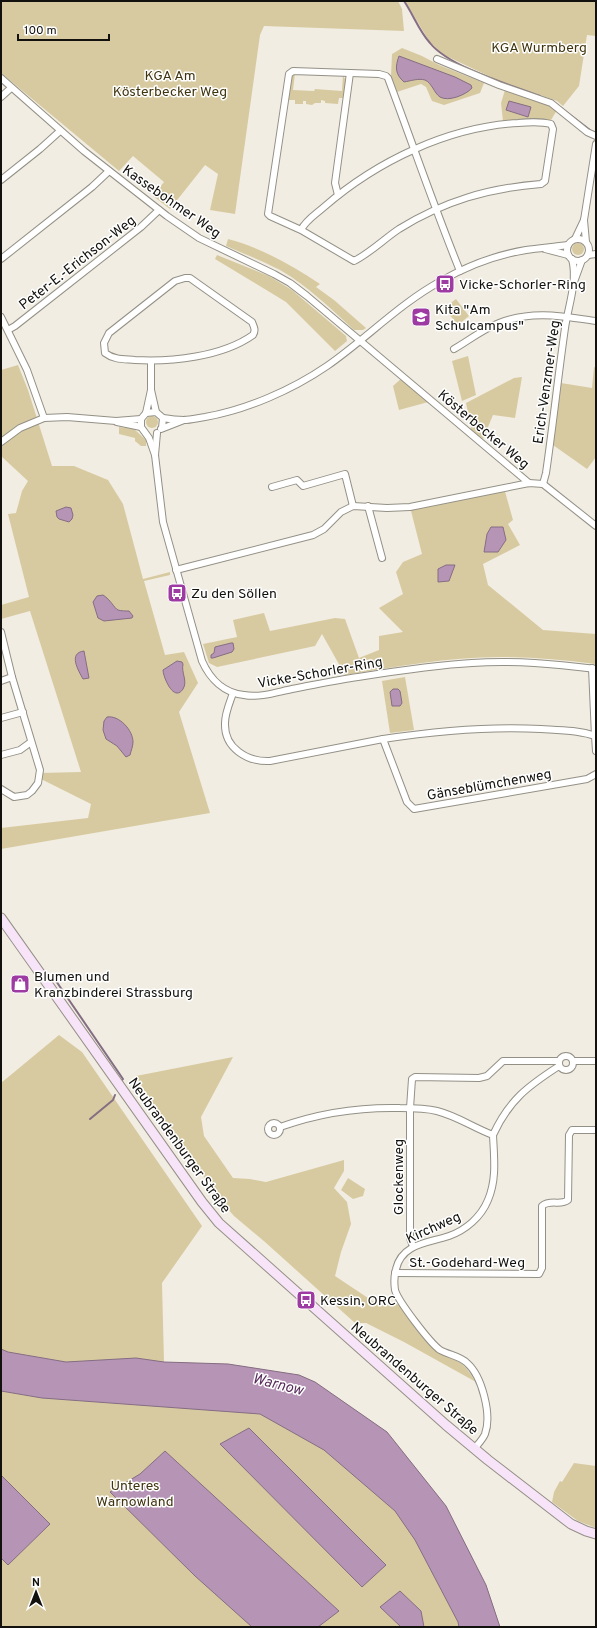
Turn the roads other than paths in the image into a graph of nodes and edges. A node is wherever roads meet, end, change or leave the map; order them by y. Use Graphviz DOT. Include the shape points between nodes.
graph roads {
  1 [pos="437,59"];
  2 [pos="350,73"];
  3 [pos="1,78"];
  4 [pos="11,88"];
  5 [pos="1,97"];
  6 [pos="60,131"];
  7 [pos="596,136"];
  8 [pos="596,144"];
  9 [pos="414,149"];
  10 [pos="109,171"];
  11 [pos="1,180"];
  12 [pos="338,195"];
  13 [pos="436,209"];
  14 [pos="159,210"];
  15 [pos="584,220"];
  16 [pos="301,230"];
  17 [pos="575,239"];
  18 [pos="587,244"];
  19 [pos="568,245"];
  20 [pos="596,247"];
  21 [pos="545,249"];
  22 [pos="596,254"];
  23 [pos="588,256"];
  24 [pos="570,257"];
  25 [pos="1,259"];
  26 [pos="582,260"];
  27 [pos="460,271"];
  28 [pos="573,284"];
  29 [pos="567,316"];
  30 [pos="1,317"];
  31 [pos="596,321"];
  32 [pos="8,330"];
  33 [pos="360,341"];
  34 [pos="454,349"];
  35 [pos="151,361"];
  36 [pos="151,390"];
  37 [pos="156,412"];
  38 [pos="146,413"];
  39 [pos="44,418"];
  40 [pos="163,418"];
  41 [pos="141,419"];
  42 [pos="184,420"];
  43 [pos="116,421"];
  44 [pos="141,427"];
  45 [pos="162,428"];
  46 [pos="147,433"];
  47 [pos="157,433"];
  48 [pos="1,442"];
  49 [pos="155,455"];
  50 [pos="529,483"];
  51 [pos="543,484"];
  52 [pos="272,487"];
  53 [pos="353,506"];
  54 [pos="368,506"];
  55 [pos="596,526"];
  56 [pos="382,558"];
  57 [pos="176,570"];
  58 [pos="1,632"];
  59 [pos="594,668"];
  60 [pos="12,677"];
  61 [pos="1,681"];
  62 [pos="233,693"];
  63 [pos="23,712"];
  64 [pos="1,718"];
  65 [pos="595,736"];
  66 [pos="383,740"];
  67 [pos="31,742"];
  68 [pos="596,751"];
  69 [pos="1,755"];
  70 [pos="596,774"];
  71 [pos="1,789"];
  72 [pos="1,918"];
  73 [pos="573,1061"];
  74 [pos="596,1061"];
  75 [pos="559,1064"];
  76 [pos="410,1108"];
  77 [pos="280,1127"];
  78 [pos="596,1130"];
  79 [pos="493,1135"];
  80 [pos="414,1246"];
  81 [pos="395,1274"];
  82 [pos="475,1448"];
  83 [pos="596,1534"];
  1 -- 7 [label="street" via="551,103 587,132"];
  2 -- 9 [label="street" via="386,76"];
  2 -- 12 [label="street" via="335,183"];
  2 -- 16 [label="street" via="293,71 289,74 268,214"];
  3 -- 4 [label="street, Kassebohmer Weg"];
  4 -- 5 [label="street"];
  4 -- 6 [label="street, Kassebohmer Weg"];
  6 -- 10 [label="street, Kassebohmer Weg"];
  6 -- 11 [label="street"];
  8 -- 15 [label="street"];
  9 -- 12 [label="street"];
  9 -- 13 [label="street"];
  9 -- 13 [label="street" via="463,132 502,124 545,122 551,124 553,129 545,181 541,184 482,192"];
  10 -- 14 [label="street, Kassebohmer Weg"];
  10 -- 25 [label="street"];
  12 -- 16 [label="street" via="305,223"];
  13 -- 16 [label="street" via="400,229 354,261"];
  13 -- 27 [label="street"];
  14 -- 32 [label="street, Peter-E.-Erichson-Weg" via="141,227"];
  14 -- 33 [label="street, Kassebohmer Weg" via="199,238 290,283"];
  15 -- 17 [label="street"];
  15 -- 18 [label="street"];
  17 -- 18 [label="street" via="581,239"];
  17 -- 19 [label="street"];
  18 -- 20 [label="street"];
  18 -- 23 [label="street"];
  19 -- 21 [label="street"];
  19 -- 24 [label="street"];
  21 -- 24 [label="street"];
  21 -- 27 [label="street" via="504,255"];
  22 -- 23 [label="street"];
  23 -- 26 [label="street"];
  24 -- 26 [label="street"];
  24 -- 28 [label="street, Erich-Venzmer-Weg" via="574,268"];
  26 -- 28 [label="street, Erich-Venzmer-Weg"];
  27 -- 33 [label="street" via="417,296"];
  28 -- 29 [label="street, Erich-Venzmer-Weg"];
  29 -- 31 [label="street"];
  29 -- 34 [label="street" via="542,314 510,320"];
  29 -- 51 [label="street, Erich-Venzmer-Weg"];
  30 -- 32 [label="street"];
  32 -- 39 [label="street" via="28,370"];
  33 -- 42 [label="street" via="315,373 264,399 216,415"];
  33 -- 50 [label="street, Kösterbecker Weg"];
  35 -- 35 [label="street" via="206,354 229,347 253,335 255,327 252,322 190,278 180,279 106,337 104,348 109,356"];
  35 -- 36 [label="street"];
  36 -- 37 [label="street"];
  36 -- 38 [label="street"];
  37 -- 38 [label="street"];
  37 -- 40 [label="street"];
  38 -- 41 [label="street"];
  39 -- 43 [label="street"];
  39 -- 48 [label="street" via="20,428"];
  40 -- 42 [label="street"];
  40 -- 45 [label="street"];
  41 -- 43 [label="street"];
  41 -- 44 [label="street"];
  42 -- 45 [label="street"];
  43 -- 44 [label="street"];
  44 -- 46 [label="street, Vicke-Schorler-Ring"];
  45 -- 47 [label="street"];
  46 -- 47 [label="street"];
  46 -- 49 [label="street, Vicke-Schorler-Ring"];
  47 -- 49 [label="street, Vicke-Schorler-Ring"];
  49 -- 57 [label="street, Vicke-Schorler-Ring" via="163,522"];
  50 -- 51 [label="street, Kösterbecker Weg"];
  50 -- 54 [label="street" via="410,507"];
  51 -- 55 [label="street"];
  52 -- 53 [label="street" via="297,480 303,486 345,474"];
  53 -- 54 [label="street"];
  53 -- 57 [label="street" via="341,512 324,529 313,535"];
  54 -- 56 [label="street"];
  57 -- 62 [label="street, Vicke-Schorler-Ring" via="206,669 216,682"];
  58 -- 60 [label="street"];
  59 -- 62 [label="street, Vicke-Schorler-Ring" via="529,662 474,663 414,668 261,695"];
  59 -- 65 [label="street"];
  60 -- 61 [label="street"];
  60 -- 63 [label="street"];
  62 -- 66 [label="street" via="225,715 226,735 236,750 252,760 270,761"];
  63 -- 64 [label="street"];
  63 -- 67 [label="street"];
  65 -- 66 [label="street" via="551,729 484,728 441,731"];
  65 -- 68 [label="street"];
  66 -- 70 [label="street, Gänseblümchenweg" via="407,802 414,809 587,778"];
  67 -- 69 [label="street" via="20,750"];
  67 -- 71 [label="street" via="40,770 36,786 21,797 14,797"];
  72 -- 82 [label="main road, Neubrandenburger Straße" via="210,1214"];
  73 -- 74 [label="street"];
  73 -- 75 [label="street" via="571,1057 566,1056 561,1058"];
  73 -- 75 [label="street" via="573,1067 569,1070 563,1070"];
  75 -- 76 [label="street" via="502,1061 487,1076 479,1078 415,1077 411,1082"];
  75 -- 79 [label="street, Kirchweg" via="517,1096 499,1121"];
  76 -- 77 [label="street" via="366,1108 345,1111 319,1115"];
  76 -- 79 [label="street" via="450,1115"];
  76 -- 80 [label="street, Glockenweg" via="410,1238"];
  78 -- 81 [label="street, St.-Godehard-Weg" via="572,1130 569,1135 568,1200 546,1202 542,1206 542,1268 539,1274"];
  79 -- 80 [label="street, Kirchweg" via="495,1177 488,1202 482,1211 464,1229 450,1236"];
  80 -- 81 [label="street, Kirchweg" via="401,1257"];
  81 -- 82 [label="street, Kirchweg" via="397,1296 427,1337 440,1349 467,1362 480,1382 487,1425 485,1435"];
  82 -- 83 [label="main road, Neubrandenburger Straße" via="571,1524"];
}
